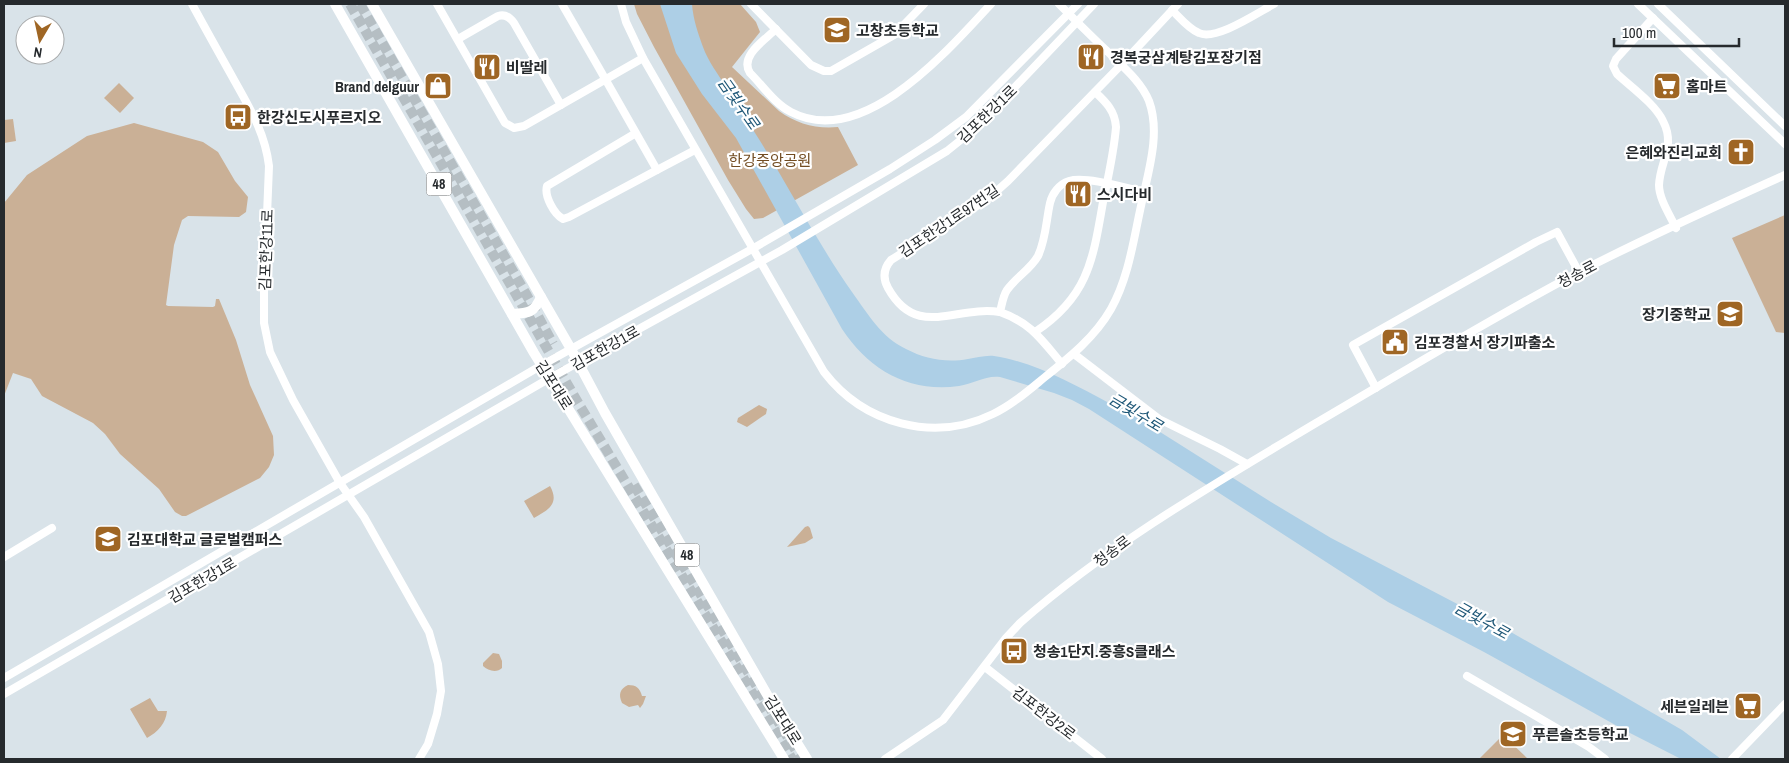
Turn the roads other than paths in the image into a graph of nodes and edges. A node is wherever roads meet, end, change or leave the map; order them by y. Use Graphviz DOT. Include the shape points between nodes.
graph roads {
  1 [pos="192,4"];
  2 [pos="336,4"];
  3 [pos="372,4"];
  4 [pos="437,4"];
  5 [pos="562,4"];
  6 [pos="621,4"];
  7 [pos="751,4"];
  8 [pos="924,4"];
  9 [pos="991,4"];
  10 [pos="1059,4"];
  11 [pos="1078,4"];
  12 [pos="1094,4"];
  13 [pos="1178,4"];
  14 [pos="1274,4"];
  15 [pos="1638,4"];
  16 [pos="1658,4"];
  17 [pos="1172,10"];
  18 [pos="1069,14"];
  19 [pos="1653,18"];
  20 [pos="1077,22"];
  21 [pos="776,29"];
  22 [pos="458,40"];
  23 [pos="644,58"];
  24 [pos="1121,65"];
  25 [pos="606,80"];
  26 [pos="1095,92"];
  27 [pos="561,105"];
  28 [pos="1785,126"];
  29 [pos="636,133"];
  30 [pos="1785,144"];
  31 [pos="695,150"];
  32 [pos="657,170"];
  33 [pos="1785,175"];
  34 [pos="1785,180"];
  35 [pos="1107,184"];
  36 [pos="1144,192"];
  37 [pos="1676,227"];
  38 [pos="752,249"];
  39 [pos="760,262"];
  40 [pos="1580,274"];
  41 [pos="541,297"];
  42 [pos="1000,312"];
  43 [pos="512,314"];
  44 [pos="1035,332"];
  45 [pos="571,349"];
  46 [pos="1074,354"];
  47 [pos="577,363"];
  48 [pos="542,365"];
  49 [pos="1060,365"];
  50 [pos="550,378"];
  51 [pos="1376,388"];
  52 [pos="1247,464"];
  53 [pos="340,483"];
  54 [pos="348,495"];
  55 [pos="52,528"];
  56 [pos="4,557"];
  57 [pos="984,667"];
  58 [pos="5,675"];
  59 [pos="1467,676"];
  60 [pos="13,688"];
  61 [pos="4,694"];
  62 [pos="1785,704"];
  63 [pos="1734,757"];
  64 [pos="415,759"];
  65 [pos="419,759"];
  66 [pos="784,759"];
  67 [pos="807,759"];
  68 [pos="885,759"];
  69 [pos="1102,759"];
  70 [pos="1606,759"];
  1 -- 53 [label="street, 김포한강11로" via="263,136 269,166 264,323 270,352"];
  2 -- 43 [label="main road, 김포대로 / 48"];
  3 -- 41 [label="main road, 김포대로 / 48"];
  4 -- 22 [label="street"];
  5 -- 25 [label="street"];
  6 -- 23 [label="street"];
  7 -- 21 [label="street"];
  8 -- 21 [label="street" via="894,35 831,71 810,65"];
  9 -- 21 [label="street" via="911,84 863,112 838,120 814,120 792,113 750,74 747,59"];
  10 -- 18 [label="street"];
  11 -- 18 [label="street, 김포한강1로"];
  12 -- 20 [label="street, 김포한강1로"];
  13 -- 17 [label="street"];
  14 -- 17 [label="street" via="1212,35 1196,32"];
  15 -- 19 [label="street"];
  16 -- 28 [label="street"];
  17 -- 24 [label="street"];
  18 -- 20 [label="street"];
  18 -- 38 [label="street, 김포한강1로" via="954,127 890,169"];
  19 -- 30 [label="street"];
  19 -- 37 [label="street" via="1613,66 1617,74 1660,115 1666,129 1668,150 1659,187"];
  20 -- 24 [label="street"];
  20 -- 39 [label="street, 김포한강1로" via="978,127 947,151"];
  22 -- 27 [label="street" via="510,127 519,128"];
  22 -- 27 [label="street" via="498,16 508,17"];
  23 -- 25 [label="street"];
  23 -- 31 [label="street"];
  24 -- 26 [label="street, 김포한강1로97번길"];
  24 -- 36 [label="street" via="1142,88 1152,112 1154,136"];
  25 -- 27 [label="street"];
  25 -- 29 [label="street"];
  26 -- 35 [label="street" via="1116,119"];
  26 -- 42 [label="street, 김포한강1로97번길" via="990,197 886,266 885,284 901,307 914,314 928,318 984,310"];
  29 -- 32 [label="street"];
  29 -- 32 [label="street" via="551,183 546,190 547,196 558,216 566,218"];
  31 -- 32 [label="street"];
  31 -- 38 [label="street"];
  33 -- 37 [label="street, 청송로"];
  34 -- 37 [label="street, 청송로"];
  35 -- 36 [label="street"];
  35 -- 42 [label="street" via="1074,180 1056,189 1039,254 1030,268 1006,291"];
  35 -- 44 [label="street" via="1094,250 1083,282 1058,315"];
  36 -- 46 [label="street" via="1119,293 1103,322"];
  37 -- 40 [label="street, 청송로"];
  38 -- 39 [label="street"];
  38 -- 45 [label="street, 김포한강1로"];
  39 -- 47 [label="street, 김포한강1로"];
  39 -- 49 [label="street" via="824,372 842,393 895,423 942,428 972,422 1012,403"];
  40 -- 51 [label="street, 청송로" via="1405,376"];
  40 -- 51 [label="street" via="1557,232 1353,345"];
  41 -- 43 [label="main road" via="530,312"];
  41 -- 45 [label="main road, 김포대로 / 48"];
  42 -- 44 [label="street, 김포한강1로97번길"];
  43 -- 48 [label="main road, 김포대로 / 48"];
  44 -- 49 [label="street, 김포한강1로97번길"];
  45 -- 47 [label="main road, 김포대로 / 48"];
  45 -- 48 [label="street, 김포한강1로"];
  46 -- 49 [label="street"];
  46 -- 52 [label="street" via="1159,420"];
  47 -- 50 [label="street, 김포한강1로"];
  47 -- 67 [label="main road, 김포대로 / 48"];
  48 -- 50 [label="main road, 김포대로 / 48"];
  48 -- 53 [label="street, 김포한강1로"];
  50 -- 54 [label="street, 김포한강1로"];
  50 -- 66 [label="main road, 김포대로 / 48"];
  51 -- 52 [label="street, 청송로"];
  52 -- 57 [label="street, 청송로" via="1141,530 1032,613 1006,638"];
  53 -- 54 [label="street, 김포한강11로"];
  53 -- 58 [label="street, 김포한강1로"];
  54 -- 60 [label="street, 김포한강1로"];
  54 -- 64 [label="street, 김포한강11로" via="426,636 435,666 437,691 434,713 425,742"];
  54 -- 65 [label="street, 김포한강11로" via="404,586 435,650 441,691 428,744"];
  55 -- 56 [label="street"];
  57 -- 68 [label="street, 청송로" via="943,720"];
  57 -- 69 [label="street, 김포한강2로"];
  58 -- 60 [label="street"];
  59 -- 70 [label="street"];
  60 -- 61 [label="street, 김포한강1로"];
  62 -- 63 [label="street"];
}
